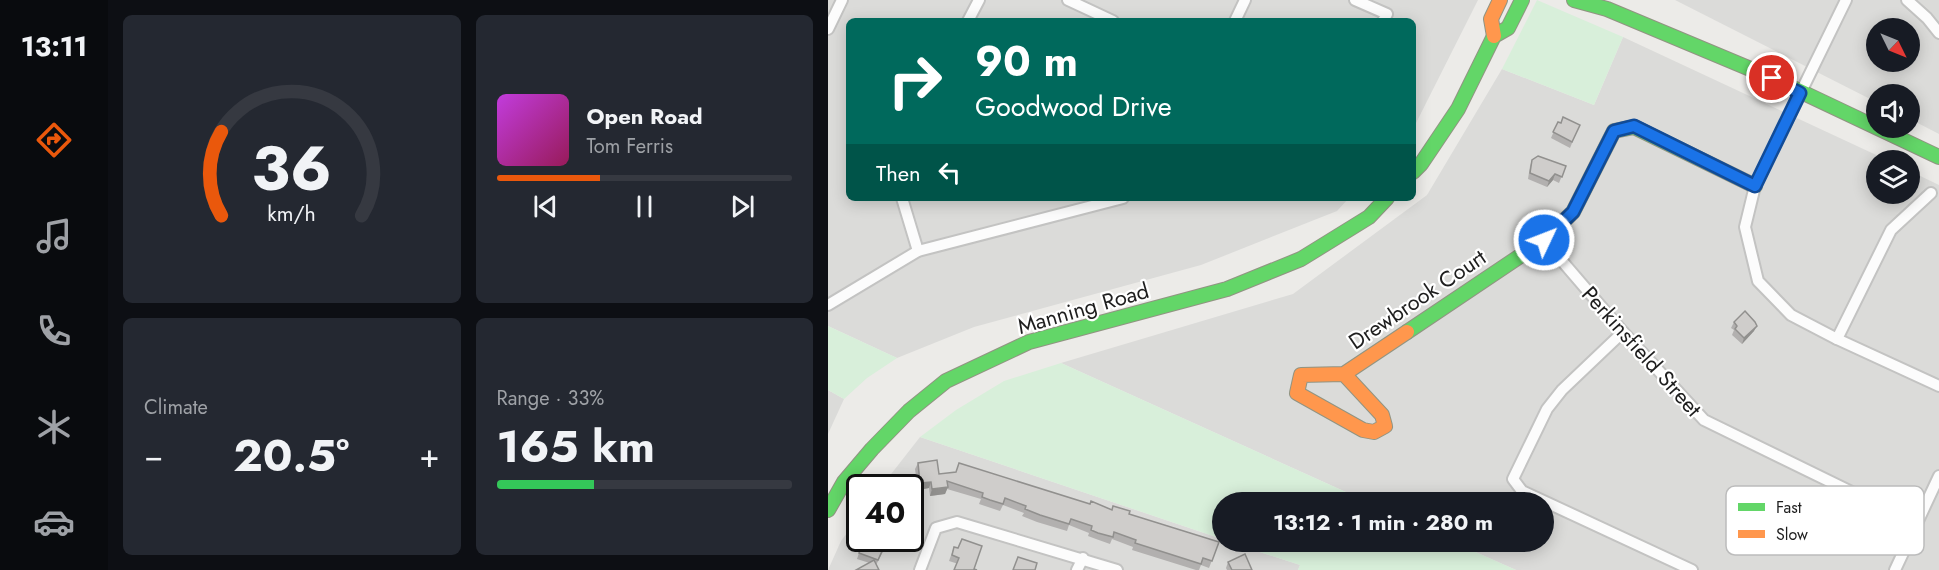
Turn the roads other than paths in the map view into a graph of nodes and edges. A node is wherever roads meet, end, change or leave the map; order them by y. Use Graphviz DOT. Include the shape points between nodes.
graph roads {
  1 [pos="842,0"];
  2 [pos="979,0"];
  3 [pos="1068,0"];
  4 [pos="1245,0"];
  5 [pos="1354,0"];
  6 [pos="1500,0"];
  7 [pos="1522,0"];
  8 [pos="1574,0"];
  9 [pos="1846,0"];
  10 [pos="1907,0"];
  11 [pos="1603,4"];
  12 [pos="970,18"];
  13 [pos="1107,18"];
  14 [pos="1236,18"];
  15 [pos="1385,18"];
  16 [pos="828,29"];
  17 [pos="1939,33"];
  18 [pos="1494,36"];
  19 [pos="1800,93"];
  20 [pos="1939,157"];
  21 [pos="1416,169"];
  22 [pos="1755,186"];
  23 [pos="1931,193"];
  24 [pos="903,201"];
  25 [pos="1098,201"];
  26 [pos="1385,201"];
  27 [pos="1072,204"];
  28 [pos="1544,240"];
  29 [pos="918,251"];
  30 [pos="828,305"];
  31 [pos="1623,332"];
  32 [pos="1837,339"];
  33 [pos="1344,374"];
  34 [pos="1939,386"];
  35 [pos="1939,476"];
  36 [pos="1838,486"];
  37 [pos="1924,506"];
  38 [pos="828,510"];
  39 [pos="1902,555"];
  40 [pos="1083,558"];
  41 [pos="920,570"];
  42 [pos="1077,570"];
  43 [pos="1117,570"];
  44 [pos="1692,570"];
  45 [pos="1895,570"];
  1 -- 16 [label="street"];
  2 -- 12 [label="street"];
  3 -- 13 [label="street"];
  4 -- 14 [label="street"];
  5 -- 15 [label="street" via="1387,14"];
  6 -- 18 [label="main road" via="1491,20"];
  7 -- 18 [label="main road" via="1508,28"];
  8 -- 11 [label="main road"];
  9 -- 19 [label="street"];
  10 -- 17 [label="street"];
  11 -- 19 [label="main road"];
  18 -- 21 [label="main road" via="1458,109"];
  19 -- 20 [label="main road"];
  19 -- 22 [label="street"];
  22 -- 28 [label="main road, Drewbrook Court" via="1634,126 1614,131 1573,212"];
  22 -- 32 [label="street" via="1745,227 1758,281 1791,315"];
  23 -- 32 [label="street" via="1891,230"];
  24 -- 29 [label="street"];
  25 -- 27 [label="street"];
  26 -- 38 [label="main road, Manning Road" via="1369,217 1301,259 1227,289 1029,342 946,381 872,449 844,482"];
  27 -- 29 [label="street"];
  28 -- 31 [label="street, Perkinsfield Street"];
  28 -- 33 [label="main road, Drewbrook Court"];
  29 -- 30 [label="street"];
  31 -- 36 [label="street, Perkinsfield Street" via="1704,420"];
  31 -- 44 [label="street" via="1547,409 1513,479 1522,491"];
  32 -- 34 [label="street"];
  33 -- 33 [label="main road, Drewbrook Court" via="1300,375 1297,393 1363,430 1374,432 1385,426 1382,415"];
  35 -- 37 [label="street"];
  39 -- 45 [label="street"];
  40 -- 41 [label="street" via="957,522 936,528"];
  40 -- 42 [label="street"];
  40 -- 43 [label="street"];
}
